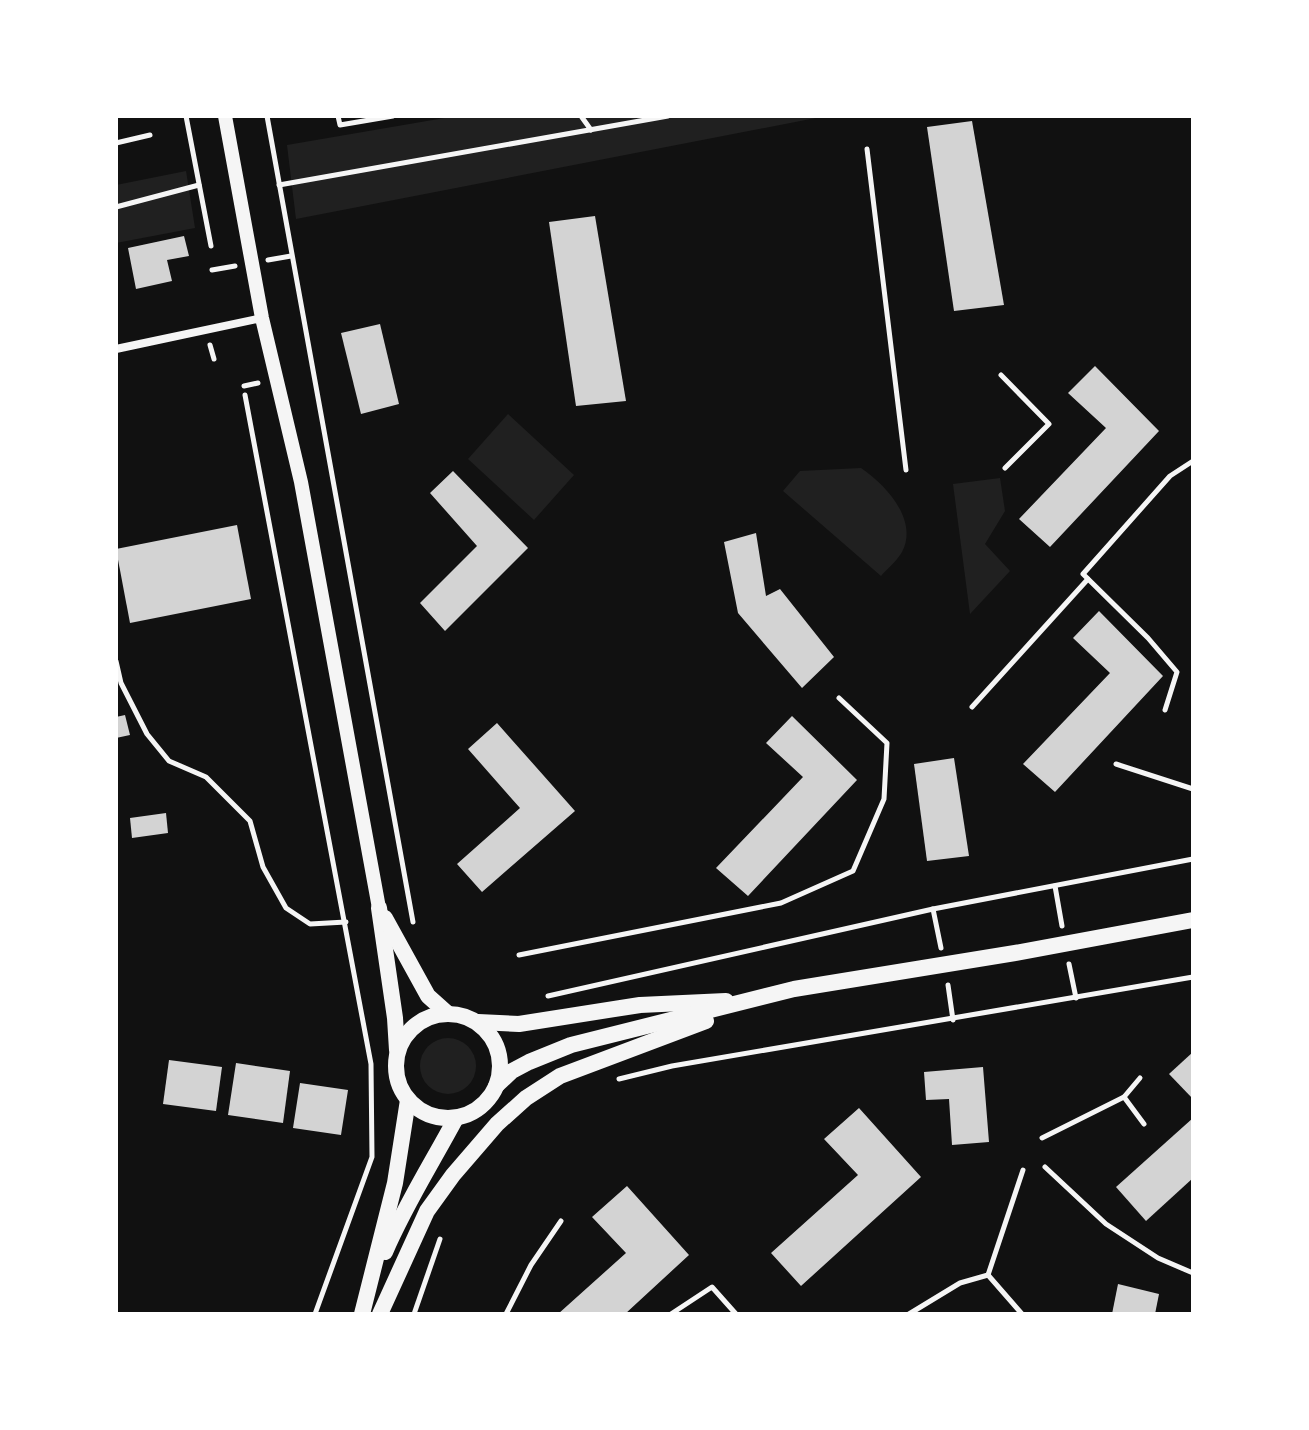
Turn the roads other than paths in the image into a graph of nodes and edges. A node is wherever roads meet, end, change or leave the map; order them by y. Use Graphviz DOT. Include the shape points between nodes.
graph roads {
  1 [pos="225,116"];
  2 [pos="262,318"];
  3 [pos="116,349"];
  4 [pos="379,908"];
  5 [pos="1193,920"];
  6 [pos="755,1000"];
  7 [pos="447,1013"];
  8 [pos="478,1022"];
  9 [pos="397,1052"];
  10 [pos="496,1086"];
  11 [pos="408,1100"];
  12 [pos="456,1118"];
  13 [pos="364,1306"];
  14 [pos="380,1314"];
  1 -- 2 [label="street"];
  2 -- 3 [label="street"];
  2 -- 4 [label="street" via="301,482"];
  4 -- 7 [label="main road" via="422,987"];
  4 -- 9 [label="main road"];
  5 -- 6 [label="main road"];
  6 -- 8 [label="main road" via="640,1005 519,1024"];
  6 -- 10 [label="main road" via="571,1045 512,1071"];
  6 -- 14 [label="main road" via="560,1076 526,1098 497,1124 427,1211"];
  7 -- 8 [label="main road"];
  7 -- 9 [label="main road" via="416,1024"];
  8 -- 10 [label="main road" via="498,1051"];
  9 -- 11 [label="main road" via="398,1085"];
  10 -- 12 [label="main road" via="487,1101"];
  11 -- 12 [label="main road" via="422,1112"];
  11 -- 13 [label="main road" via="395,1183"];
  12 -- 13 [label="main road" via="416,1187"];
}
